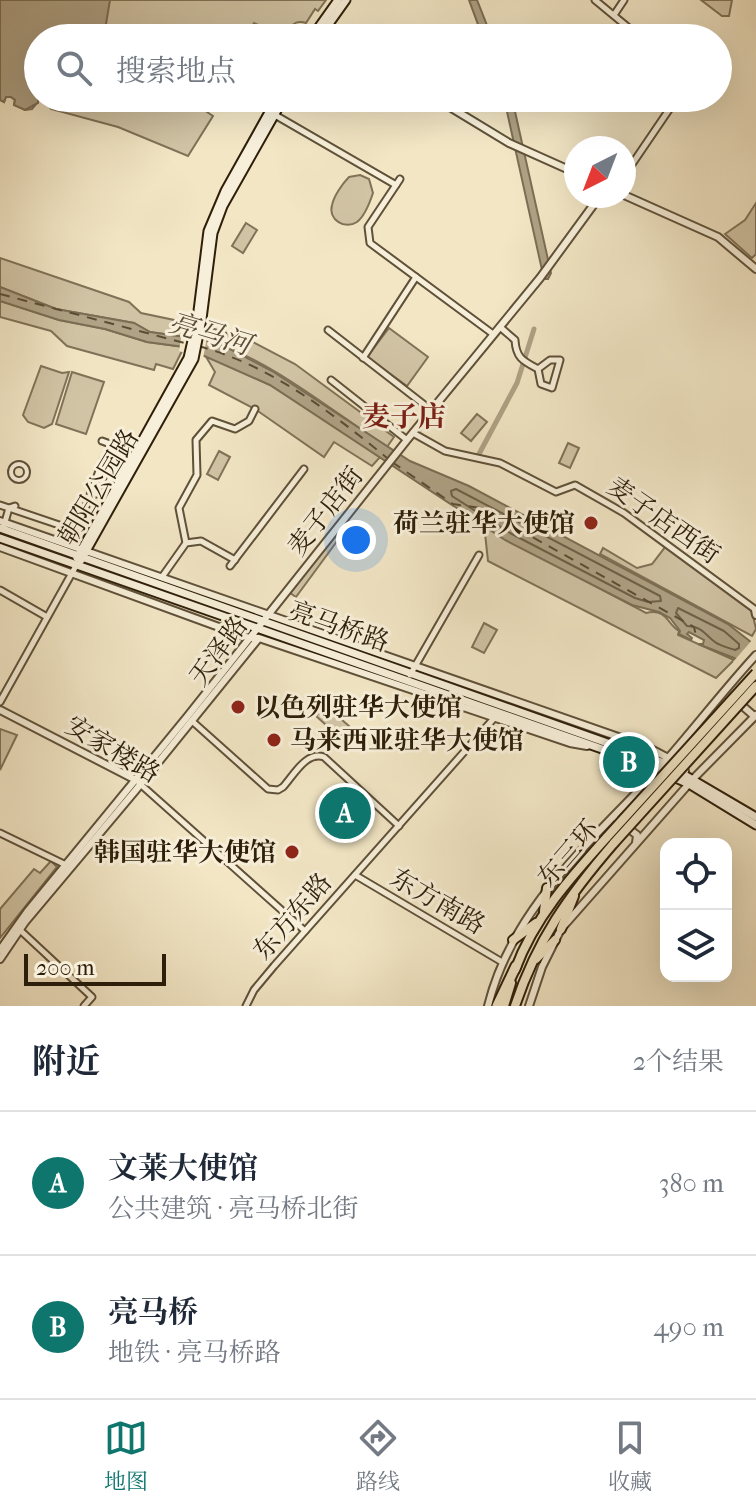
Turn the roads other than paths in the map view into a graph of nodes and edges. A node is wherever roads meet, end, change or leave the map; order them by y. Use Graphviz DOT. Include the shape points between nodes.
graph roads {
  1 [pos="338,0"];
  2 [pos="346,0"];
  3 [pos="595,0"];
  4 [pos="624,0"];
  5 [pos="614,15"];
  6 [pos="324,24"];
  7 [pos="326,24"];
  8 [pos="625,24"];
  9 [pos="269,112"];
  10 [pos="277,112"];
  11 [pos="458,112"];
  12 [pos="667,112"];
  13 [pos="275,115"];
  14 [pos="636,158"];
  15 [pos="564,168"];
  16 [pos="636,200"];
  17 [pos="591,208"];
  18 [pos="756,269"];
  19 [pos="416,277"];
  20 [pos="500,327"];
  21 [pos="328,330"];
  22 [pos="195,334"];
  23 [pos="493,334"];
  24 [pos="191,358"];
  25 [pos="363,358"];
  26 [pos="538,369"];
  27 [pos="331,380"];
  28 [pos="255,409"];
  29 [pos="431,410"];
  30 [pos="413,433"];
  31 [pos="407,440"];
  32 [pos="102,441"];
  33 [pos="117,464"];
  34 [pos="304,469"];
  35 [pos="11,475"];
  36 [pos="91,494"];
  37 [pos="107,495"];
  38 [pos="0,505"];
  39 [pos="12,507"];
  40 [pos="2,528"];
  41 [pos="186,543"];
  42 [pos="0,547"];
  43 [pos="479,555"];
  44 [pos="80,559"];
  45 [pos="162,577"];
  46 [pos="0,590"];
  47 [pos="756,612"];
  48 [pos="47,617"];
  49 [pos="264,623"];
  50 [pos="249,638"];
  51 [pos="259,638"];
  52 [pos="756,655"];
  53 [pos="412,673"];
  54 [pos="756,673"];
  55 [pos="756,686"];
  56 [pos="727,691"];
  57 [pos="0,702"];
  58 [pos="0,710"];
  59 [pos="496,715"];
  60 [pos="755,715"];
  61 [pos="189,719"];
  62 [pos="666,765"];
  63 [pos="647,781"];
  64 [pos="691,781"];
  65 [pos="138,782"];
  66 [pos="673,802"];
  67 [pos="756,817"];
  68 [pos="608,822"];
  69 [pos="756,825"];
  70 [pos="399,826"];
  71 [pos="0,833"];
  72 [pos="611,840"];
  73 [pos="636,843"];
  74 [pos="66,865"];
  75 [pos="354,875"];
  76 [pos="579,884"];
  77 [pos="547,888"];
  78 [pos="543,913"];
  79 [pos="537,923"];
  80 [pos="561,929"];
  81 [pos="20,930"];
  82 [pos="305,931"];
  83 [pos="513,940"];
  84 [pos="555,940"];
  85 [pos="0,950"];
  86 [pos="0,959"];
  87 [pos="502,962"];
  88 [pos="516,966"];
  89 [pos="527,969"];
  90 [pos="84,1006"];
  91 [pos="246,1006"];
  92 [pos="488,1006"];
  93 [pos="497,1006"];
  94 [pos="504,1006"];
  95 [pos="515,1006"];
  96 [pos="529,1006"];
  1 -- 6 [label="main road"];
  2 -- 7 [label="main road"];
  3 -- 5 [label="street"];
  4 -- 5 [label="street"];
  5 -- 8 [label="street"];
  9 -- 22 [label="main road, 朝阳公园路" via="208,231"];
  10 -- 13 [label="main road, 朝阳公园路"];
  11 -- 15 [label="street" via="512,145"];
  12 -- 14 [label="street"];
  13 -- 19 [label="street" via="398,182 368,227 370,243"];
  13 -- 22 [label="main road, 朝阳公园路" via="213,233"];
  16 -- 18 [label="street" via="718,237"];
  17 -- 20 [label="street, 麦子店街"];
  19 -- 23 [label="street"];
  19 -- 25 [label="street"];
  20 -- 23 [label="street, 麦子店街"];
  20 -- 26 [label="street" via="515,340 524,362"];
  21 -- 25 [label="street"];
  22 -- 24 [label="main road, 朝阳公园路"];
  23 -- 29 [label="street, 麦子店街"];
  24 -- 37 [label="main road, 朝阳公园路"];
  24 -- 44 [label="main road, 朝阳公园路"];
  25 -- 29 [label="street"];
  26 -- 26 [label="street" via="541,384 552,388 560,360"];
  27 -- 31 [label="street"];
  28 -- 41 [label="street" via="249,421 235,429 212,421 196,440 197,475 179,508"];
  29 -- 30 [label="street, 麦子店街"];
  30 -- 31 [label="street, 麦子店街"];
  30 -- 47 [label="street, 麦子店西街" via="445,451 500,463 556,492 575,485 624,513"];
  31 -- 49 [label="street, 麦子店街"];
  32 -- 33 [label="street" via="124,449"];
  33 -- 36 [label="street" via="103,460"];
  33 -- 37 [label="street"];
  34 -- 41 [label="street" via="232,563 201,541"];
  35 -- 35 [label="street" via="21,480 27,470 16,464"];
  36 -- 37 [label="street"];
  36 -- 39 [label="street" via="79,525 71,529"];
  37 -- 44 [label="main road, 朝阳公园路"];
  38 -- 39 [label="street"];
  39 -- 40 [label="street"];
  40 -- 44 [label="main road, 亮马桥路"];
  41 -- 45 [label="street"];
  42 -- 44 [label="street"];
  43 -- 53 [label="street"];
  44 -- 45 [label="street"];
  44 -- 48 [label="street"];
  44 -- 49 [label="main road, 亮马桥路"];
  44 -- 50 [label="street"];
  45 -- 49 [label="street"];
  46 -- 48 [label="street"];
  48 -- 57 [label="street"];
  49 -- 50 [label="street, 天泽路"];
  49 -- 51 [label="street, 天泽路"];
  49 -- 53 [label="main road, 亮马桥路"];
  49 -- 53 [label="street"];
  50 -- 51 [label="street"];
  50 -- 61 [label="street, 天泽路"];
  51 -- 59 [label="street"];
  51 -- 61 [label="street, 天泽路"];
  52 -- 56 [label="street"];
  53 -- 59 [label="main road, 亮马桥路"];
  53 -- 62 [label="main road, 亮马桥路"];
  54 -- 72 [label="highway, 东三环, bridge"];
  55 -- 72 [label="highway, 东三环, bridge"];
  56 -- 60 [label="street"];
  56 -- 62 [label="street" via="716,713"];
  58 -- 65 [label="street, 安家楼路"];
  59 -- 62 [label="main road, 亮马桥路"];
  59 -- 70 [label="street, 东方东路"];
  60 -- 64 [label="street"];
  61 -- 65 [label="street, 天泽路"];
  61 -- 70 [label="street" via="268,789 283,787 313,755 324,757"];
  62 -- 63 [label="street"];
  62 -- 64 [label="main road"];
  62 -- 64 [label="street"];
  63 -- 66 [label="street"];
  63 -- 68 [label="street"];
  64 -- 66 [label="street"];
  64 -- 67 [label="main road"];
  64 -- 69 [label="main road"];
  65 -- 74 [label="street, 天泽路"];
  65 -- 81 [label="street, 天泽路"];
  65 -- 82 [label="street, 安家楼路"];
  66 -- 73 [label="street"];
  68 -- 73 [label="street" via="617,820 637,835"];
  68 -- 77 [label="street"];
  70 -- 75 [label="street, 东方东路"];
  71 -- 74 [label="street"];
  72 -- 76 [label="highway, 东三环"];
  72 -- 78 [label="highway, 东三环" via="567,881"];
  73 -- 80 [label="street"];
  74 -- 85 [label="street, 天泽路"];
  75 -- 82 [label="street, 东方东路"];
  75 -- 87 [label="street, 东方南路"];
  76 -- 80 [label="highway"];
  76 -- 89 [label="highway, 东三环"];
  77 -- 78 [label="highway"];
  77 -- 83 [label="street"];
  78 -- 79 [label="highway, 东三环"];
  79 -- 83 [label="highway"];
  79 -- 88 [label="highway, 东三环"];
  80 -- 84 [label="street"];
  81 -- 86 [label="street, 天泽路"];
  81 -- 90 [label="street" via="92,997"];
  82 -- 91 [label="street, 东方东路" via="259,983"];
  83 -- 87 [label="street"];
  84 -- 89 [label="highway"];
  84 -- 96 [label="street"];
  87 -- 92 [label="street"];
  88 -- 93 [label="highway"];
  88 -- 94 [label="highway, 东三环"];
  89 -- 95 [label="highway, 东三环"];
}
